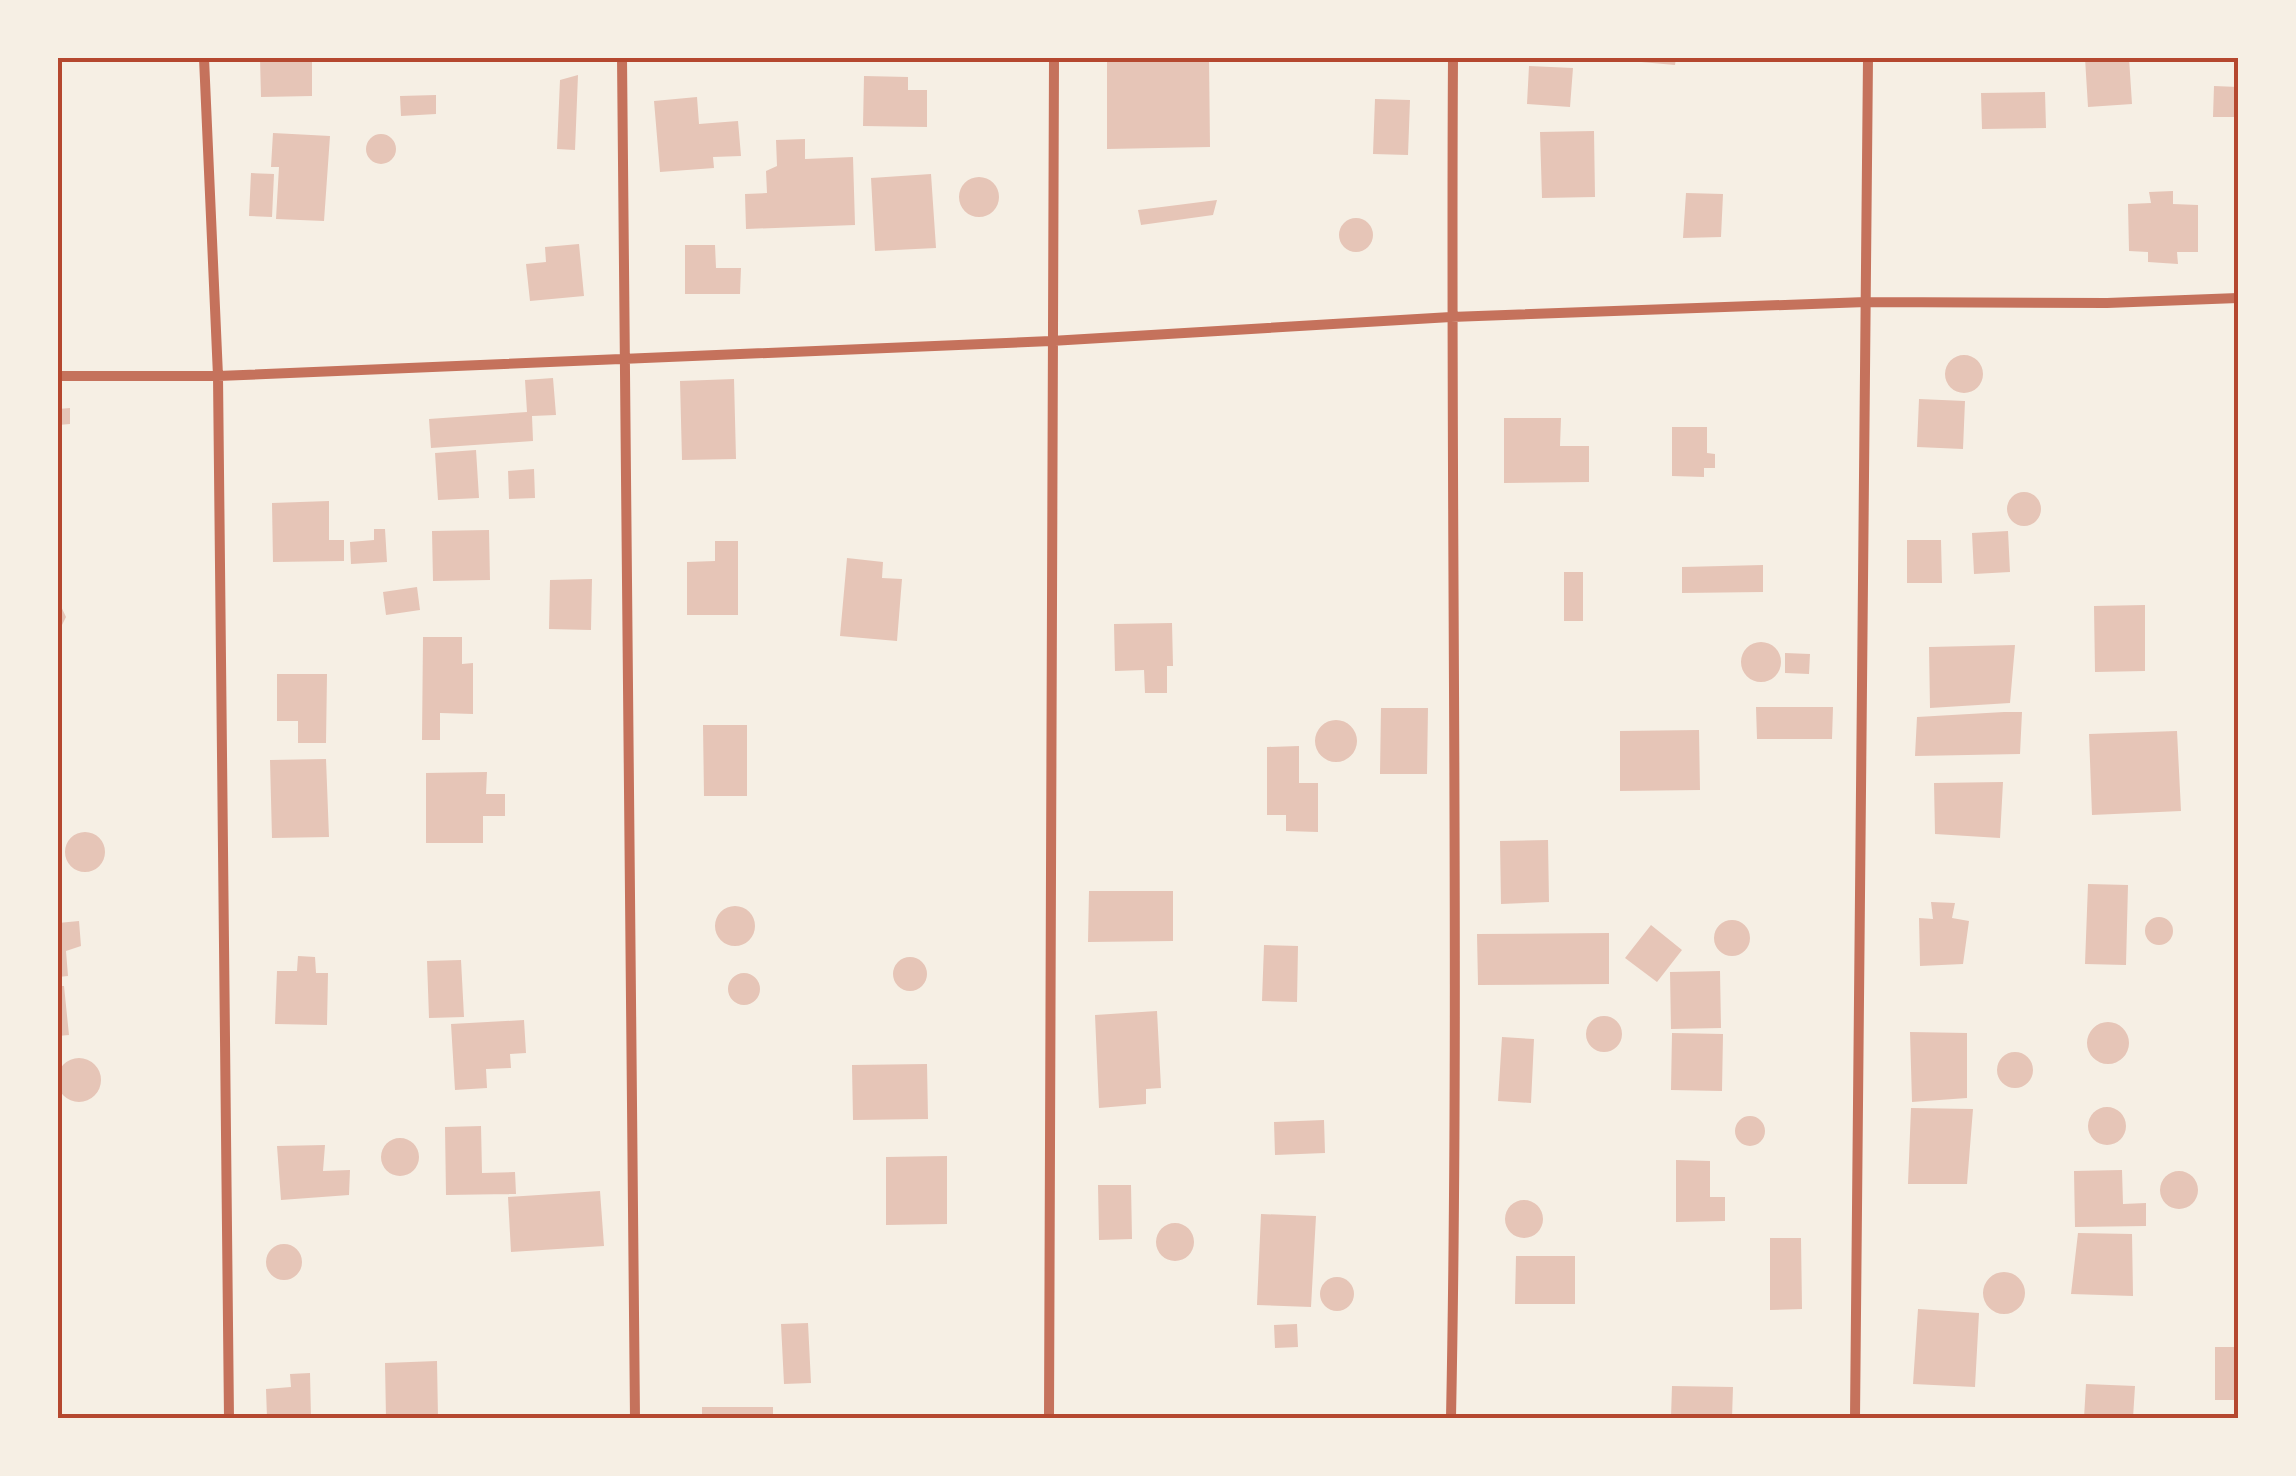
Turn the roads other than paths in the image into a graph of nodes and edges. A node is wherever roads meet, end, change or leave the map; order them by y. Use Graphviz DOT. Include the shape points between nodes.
graph roads {
  1 [pos="204,58"];
  2 [pos="622,58"];
  3 [pos="1054,58"];
  4 [pos="1453,58"];
  5 [pos="1868,58"];
  6 [pos="2238,298"];
  7 [pos="1866,302"];
  8 [pos="1451,318"];
  9 [pos="1052,341"];
  10 [pos="623,358"];
  11 [pos="58,376"];
  12 [pos="218,376"];
  13 [pos="229,1418"];
  14 [pos="635,1418"];
  15 [pos="1049,1418"];
  16 [pos="1451,1418"];
  17 [pos="1855,1418"];
  1 -- 12 [label="street"];
  2 -- 10 [label="street"];
  3 -- 9 [label="street"];
  4 -- 8 [label="street"];
  5 -- 7 [label="street"];
  6 -- 7 [label="street"];
  7 -- 8 [label="street"];
  7 -- 17 [label="street"];
  8 -- 9 [label="street"];
  8 -- 16 [label="street"];
  9 -- 10 [label="street"];
  9 -- 15 [label="street"];
  10 -- 12 [label="street"];
  10 -- 14 [label="street"];
  11 -- 12 [label="street"];
  12 -- 13 [label="street"];
}
